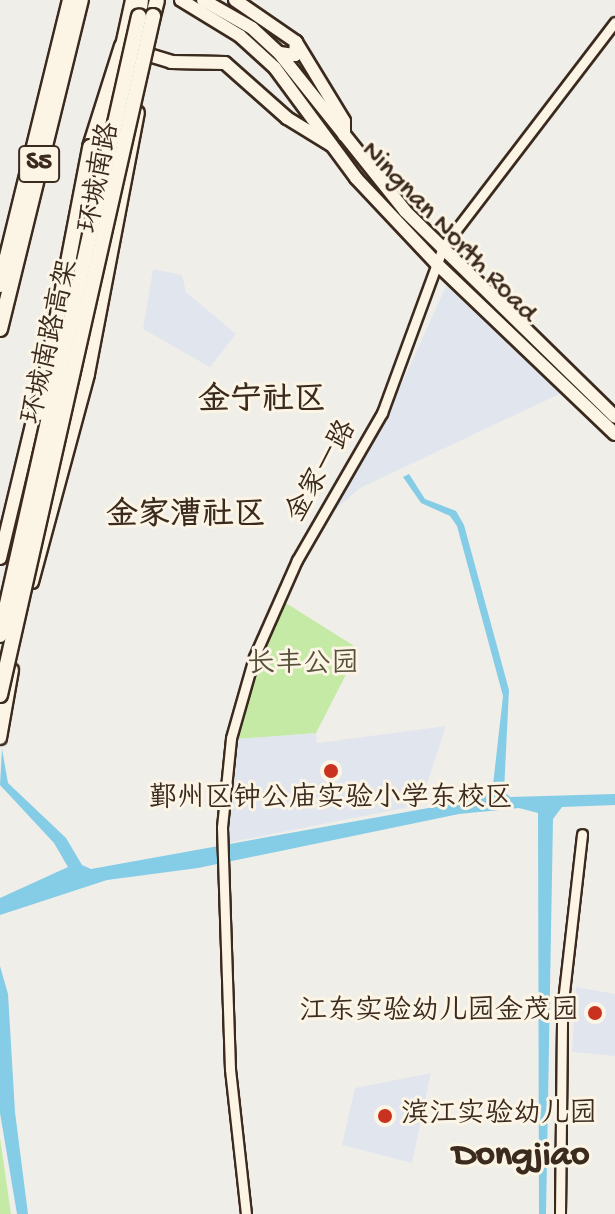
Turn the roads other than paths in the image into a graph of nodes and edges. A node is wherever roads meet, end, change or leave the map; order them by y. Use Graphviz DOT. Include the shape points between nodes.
graph roads {
  1 [pos="70,0"];
  2 [pos="81,0"];
  3 [pos="132,0"];
  4 [pos="141,0"];
  5 [pos="157,0"];
  6 [pos="164,0"];
  7 [pos="181,0"];
  8 [pos="235,0"];
  9 [pos="206,6"];
  10 [pos="615,22"];
  11 [pos="296,42"];
  12 [pos="122,46"];
  13 [pos="279,53"];
  14 [pos="150,56"];
  15 [pos="144,80"];
  16 [pos="316,122"];
  17 [pos="305,131"];
  18 [pos="344,135"];
  19 [pos="331,145"];
  20 [pos="443,247"];
  21 [pos="437,264"];
  22 [pos="0,285"];
  23 [pos="0,329"];
  24 [pos="615,417"];
  25 [pos="615,434"];
  26 [pos="26,548"];
  27 [pos="0,558"];
  28 [pos="0,635"];
  29 [pos="0,695"];
  30 [pos="0,738"];
  31 [pos="582,834"];
  32 [pos="246,1214"];
  33 [pos="560,1214"];
  1 -- 22 [label="highway, S5"];
  2 -- 23 [label="highway, S5"];
  3 -- 12 [label="main road, 环城南路"];
  4 -- 26 [label="highway, 环城南路高架, bridge"];
  5 -- 26 [label="highway, 环城南路高架, bridge"];
  6 -- 14 [label="main road, 环城南路"];
  7 -- 9 [label="main road, Ningnan North Road"];
  8 -- 11 [label="main road"];
  9 -- 13 [label="main road, Ningnan North Road" via="252,28"];
  9 -- 16 [label="main road, Ningnan North Road" via="275,68"];
  10 -- 20 [label="street, 金家一路"];
  11 -- 13 [label="main road" via="295,55"];
  11 -- 18 [label="main road" via="344,121"];
  12 -- 14 [label="main road"];
  12 -- 26 [label="highway, bridge" via="90,147 31,457"];
  12 -- 27 [label="main road, 环城南路"];
  13 -- 18 [label="main road, Ningnan North Road"];
  14 -- 15 [label="main road, 环城南路"];
  14 -- 17 [label="main road" via="171,62 225,63"];
  15 -- 26 [label="highway, bridge" via="110,235"];
  15 -- 30 [label="main road, 环城南路" via="88,374 20,628"];
  16 -- 17 [label="main road"];
  16 -- 19 [label="main road, Ningnan North Road"];
  17 -- 19 [label="main road"];
  18 -- 20 [label="main road, Ningnan North Road" via="405,211"];
  19 -- 21 [label="main road, Ningnan North Road"];
  20 -- 21 [label="street, 金家一路"];
  20 -- 24 [label="main road, Ningnan North Road"];
  21 -- 25 [label="main road, Ningnan North Road"];
  21 -- 32 [label="street, 金家一路" via="382,413 275,604 231,738 222,827 234,1098"];
  26 -- 28 [label="highway, 环城南路高架, bridge"];
  26 -- 29 [label="highway, 环城南路高架, bridge"];
  31 -- 33 [label="street" via="562,1010"];
}
